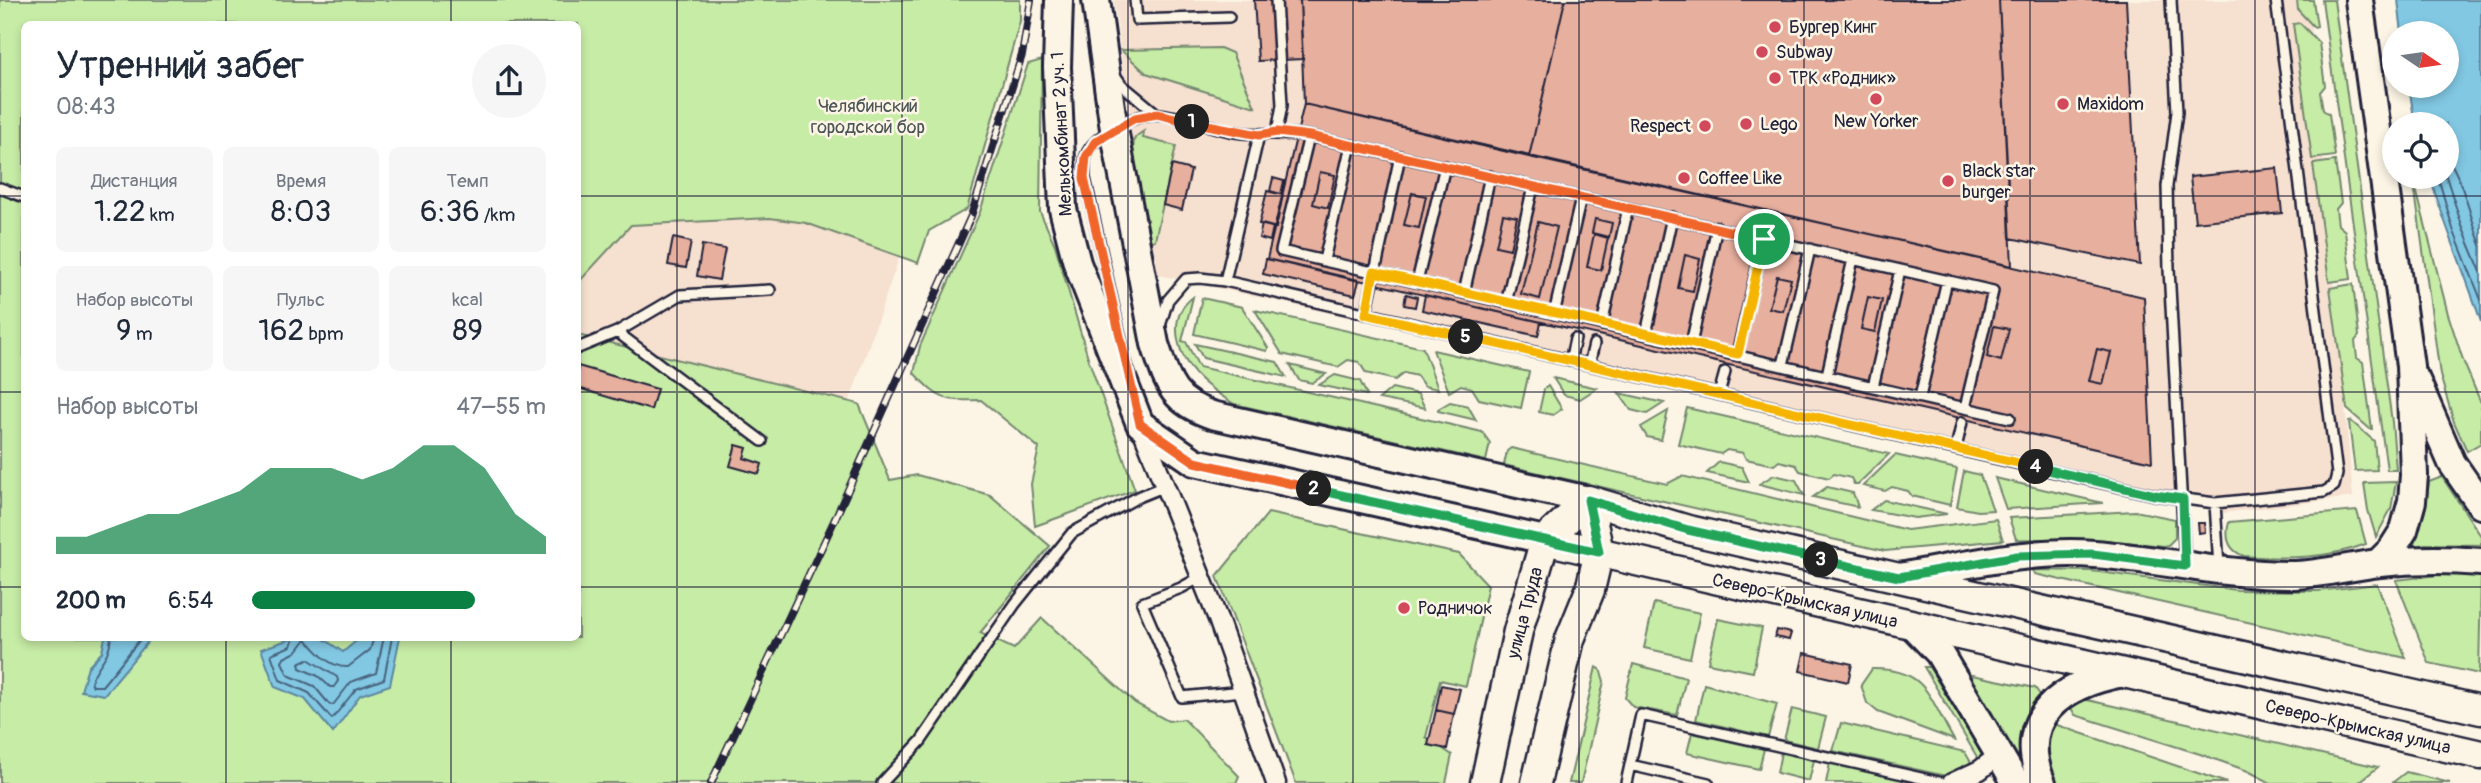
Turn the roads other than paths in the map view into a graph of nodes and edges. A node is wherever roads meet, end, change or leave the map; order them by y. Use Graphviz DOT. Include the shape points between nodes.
graph roads {
  1 [pos="1059,0"];
  2 [pos="1096,0"];
  3 [pos="1135,0"];
  4 [pos="1276,0"];
  5 [pos="2171,0"];
  6 [pos="2276,0"];
  7 [pos="2359,0"];
  8 [pos="1229,17"];
  9 [pos="1104,62"];
  10 [pos="1157,114"];
  11 [pos="1114,129"];
  12 [pos="1277,132"];
  13 [pos="1259,135"];
  14 [pos="1310,136"];
  15 [pos="1351,145"];
  16 [pos="1400,156"];
  17 [pos="1445,166"];
  18 [pos="1490,176"];
  19 [pos="1533,187"];
  20 [pos="0,188"];
  21 [pos="21,196"];
  22 [pos="1581,198"];
  23 [pos="1628,208"];
  24 [pos="1672,217"];
  25 [pos="1717,227"];
  26 [pos="1764,239"];
  27 [pos="1810,249"];
  28 [pos="1853,259"];
  29 [pos="1324,260"];
  30 [pos="1900,270"];
  31 [pos="1374,272"];
  32 [pos="1947,280"];
  33 [pos="1225,282"];
  34 [pos="1417,282"];
  35 [pos="770,290"];
  36 [pos="1464,293"];
  37 [pos="1506,303"];
  38 [pos="1366,314"];
  39 [pos="1554,314"];
  40 [pos="1602,325"];
  41 [pos="617,332"];
  42 [pos="1646,334"];
  43 [pos="1575,340"];
  44 [pos="1155,344"];
  45 [pos="1594,344"];
  46 [pos="1691,344"];
  47 [pos="581,347"];
  48 [pos="1738,354"];
  49 [pos="1570,360"];
  50 [pos="1589,365"];
  51 [pos="1783,365"];
  52 [pos="2410,366"];
  53 [pos="1725,372"];
  54 [pos="1827,376"];
  55 [pos="1873,387"];
  56 [pos="1719,394"];
  57 [pos="1920,397"];
  58 [pos="1965,408"];
  59 [pos="2010,418"];
  60 [pos="1962,422"];
  61 [pos="1140,424"];
  62 [pos="762,440"];
  63 [pos="1956,449"];
  64 [pos="1165,486"];
  65 [pos="2183,499"];
  66 [pos="1588,500"];
  67 [pos="2215,503"];
  68 [pos="2481,505"];
  69 [pos="1545,540"];
  70 [pos="1599,552"];
  71 [pos="2481,562"];
  72 [pos="2378,563"];
  73 [pos="2185,566"];
  74 [pos="2219,570"];
  75 [pos="1201,577"];
  76 [pos="1899,577"];
  77 [pos="1913,626"];
  78 [pos="2123,673"];
  79 [pos="1243,691"];
  80 [pos="2481,710"];
  81 [pos="1999,755"];
  82 [pos="2481,755"];
  83 [pos="1630,765"];
  84 [pos="1272,781"];
  85 [pos="882,783"];
  86 [pos="1485,783"];
  87 [pos="1536,783"];
  88 [pos="1626,783"];
  89 [pos="1708,783"];
  90 [pos="1943,783"];
  91 [pos="1952,783"];
  92 [pos="2016,783"];
  93 [pos="2042,783"];
  1 -- 61 [label="street, Мелькомбинат 2 уч. 1" via="1063,209 1077,264"];
  2 -- 9 [label="street"];
  3 -- 8 [label="lane" via="1137,20"];
  4 -- 12 [label="lane" via="1282,105"];
  5 -- 65 [label="lane" via="2177,113 2167,186"];
  6 -- 67 [label="lane" via="2337,474 2334,486 2324,492"];
  7 -- 52 [label="street"];
  9 -- 10 [label="lane" via="1122,85"];
  9 -- 11 [label="street"];
  10 -- 11 [label="lane"];
  10 -- 13 [label="lane"];
  11 -- 44 [label="street"];
  11 -- 61 [label="lane" via="1095,142 1086,157 1084,178"];
  12 -- 13 [label="lane"];
  12 -- 14 [label="lane"];
  13 -- 33 [label="lane"];
  14 -- 15 [label="lane"];
  14 -- 29 [label="lane" via="1281,251"];
  15 -- 16 [label="lane"];
  15 -- 29 [label="lane"];
  16 -- 17 [label="lane"];
  16 -- 31 [label="lane"];
  17 -- 18 [label="lane"];
  17 -- 34 [label="lane"];
  18 -- 19 [label="lane"];
  18 -- 36 [label="lane"];
  19 -- 22 [label="lane"];
  19 -- 37 [label="lane"];
  20 -- 21 [label="lane"];
  22 -- 23 [label="lane"];
  22 -- 39 [label="lane"];
  23 -- 24 [label="lane"];
  23 -- 40 [label="lane"];
  24 -- 25 [label="lane"];
  24 -- 42 [label="lane"];
  25 -- 26 [label="lane"];
  25 -- 46 [label="lane"];
  26 -- 27 [label="lane"];
  26 -- 48 [label="lane"];
  27 -- 28 [label="lane"];
  27 -- 51 [label="lane"];
  28 -- 30 [label="lane"];
  28 -- 54 [label="lane"];
  29 -- 31 [label="lane"];
  30 -- 32 [label="lane"];
  30 -- 55 [label="lane"];
  31 -- 34 [label="lane"];
  31 -- 38 [label="lane"];
  32 -- 57 [label="lane"];
  32 -- 58 [label="lane" via="1993,291"];
  33 -- 38 [label="lane"];
  33 -- 44 [label="lane" via="1186,279 1168,300"];
  34 -- 36 [label="lane"];
  35 -- 41 [label="lane" via="680,295"];
  36 -- 37 [label="lane"];
  37 -- 39 [label="lane"];
  38 -- 49 [label="lane"];
  39 -- 40 [label="lane"];
  40 -- 42 [label="lane"];
  41 -- 47 [label="lane"];
  41 -- 62 [label="lane"];
  42 -- 46 [label="lane"];
  43 -- 49 [label="lane"];
  44 -- 66 [label="street" via="1167,379 1182,402 1194,409"];
  45 -- 50 [label="lane"];
  46 -- 48 [label="lane"];
  48 -- 51 [label="lane"];
  49 -- 50 [label="lane"];
  50 -- 56 [label="lane"];
  51 -- 54 [label="lane"];
  52 -- 68 [label="street" via="2452,463"];
  52 -- 72 [label="street" via="2412,501 2404,530"];
  53 -- 56 [label="lane"];
  54 -- 55 [label="lane"];
  55 -- 57 [label="lane"];
  56 -- 63 [label="lane"];
  57 -- 58 [label="lane"];
  58 -- 59 [label="lane"];
  60 -- 63 [label="lane"];
  61 -- 64 [label="street"];
  61 -- 69 [label="street, Северо-Крымская улица" via="1195,462"];
  63 -- 65 [label="lane"];
  64 -- 75 [label="street"];
  64 -- 85 [label="lane" via="1072,533 1015,604 921,741"];
  65 -- 67 [label="lane"];
  65 -- 73 [label="lane"];
  66 -- 69 [label="main road"];
  66 -- 70 [label="main road"];
  66 -- 76 [label="main road" via="1688,530"];
  67 -- 74 [label="lane"];
  69 -- 70 [label="main road, Северо-Крымская улица"];
  69 -- 86 [label="main road, улица Труда" via="1518,631"];
  70 -- 77 [label="main road, Северо-Крымская улица"];
  70 -- 87 [label="main road" via="1570,639"];
  71 -- 72 [label="street"];
  72 -- 74 [label="street" via="2317,574"];
  73 -- 74 [label="street"];
  73 -- 76 [label="street" via="2093,554 2017,556"];
  75 -- 79 [label="street"];
  75 -- 79 [label="lane" via="1142,603 1182,697"];
  76 -- 80 [label="main road"];
  77 -- 78 [label="main road, Северо-Крымская улица"];
  77 -- 81 [label="street" via="1939,653"];
  78 -- 82 [label="main road, Северо-Крымская улица"];
  78 -- 93 [label="street" via="2095,678 2052,703 2036,728 2032,748"];
  79 -- 84 [label="street"];
  81 -- 91 [label="street"];
  81 -- 92 [label="street"];
  83 -- 88 [label="lane"];
  83 -- 89 [label="lane"];
  83 -- 90 [label="lane" via="1641,715"];
}
